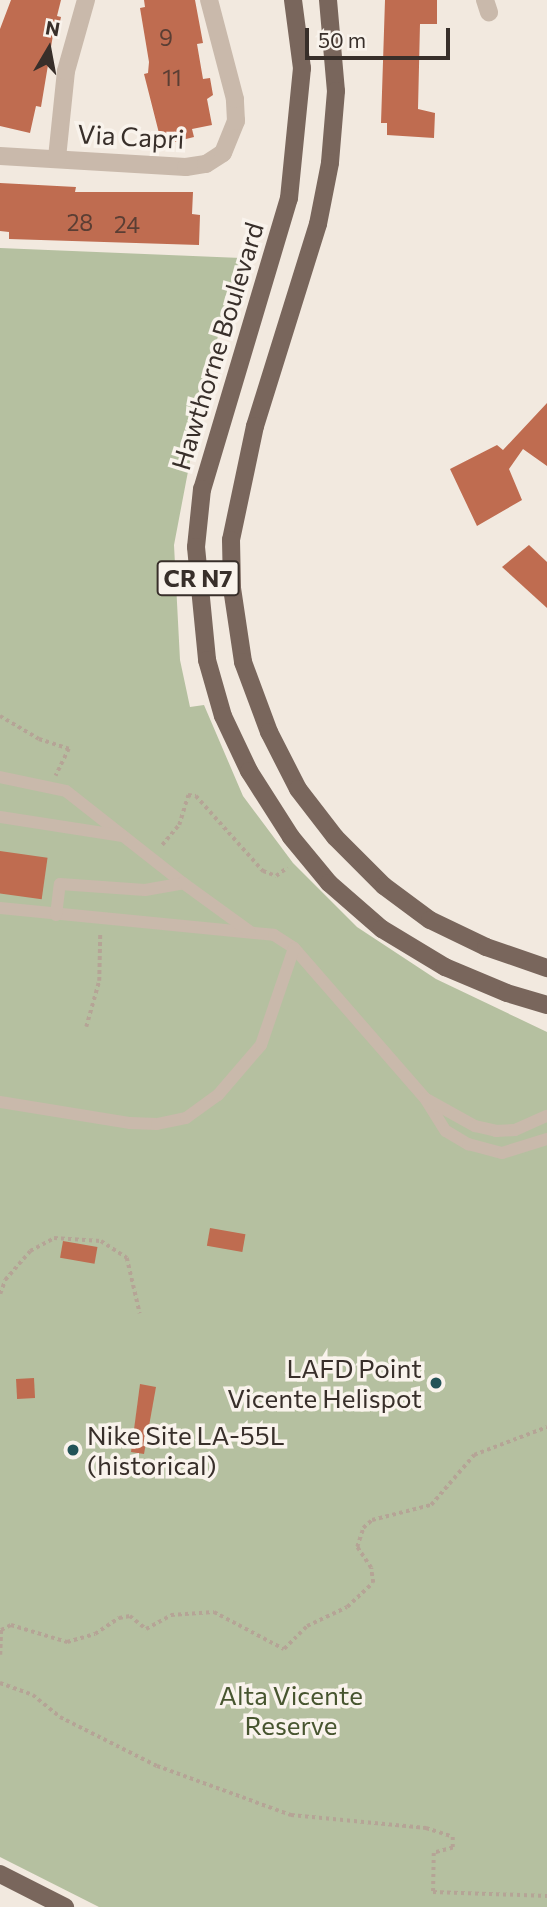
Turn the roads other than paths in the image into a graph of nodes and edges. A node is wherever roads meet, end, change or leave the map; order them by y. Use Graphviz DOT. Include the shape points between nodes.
graph roads {
  1 [pos="86,0"];
  2 [pos="209,0"];
  3 [pos="293,0"];
  4 [pos="328,0"];
  5 [pos="0,156"];
  6 [pos="57,158"];
  7 [pos="0,777"];
  8 [pos="0,817"];
  9 [pos="127,836"];
  10 [pos="183,883"];
  11 [pos="0,908"];
  12 [pos="56,915"];
  13 [pos="249,931"];
  14 [pos="294,948"];
  15 [pos="547,968"];
  16 [pos="547,1004"];
  17 [pos="425,1098"];
  18 [pos="0,1102"];
  19 [pos="547,1116"];
  20 [pos="547,1139"];
  21 [pos="0,1874"];
  22 [pos="65,1907"];
  1 -- 6 [label="street" via="66,71"];
  2 -- 6 [label="street, Via Capri" via="235,99 236,121 223,153 206,164 186,167"];
  3 -- 16 [label="main road, Hawthorne Boulevard / CR N7" via="302,68 289,198 202,489 196,547 207,660 223,716 249,771 291,838 329,883 382,929 445,967"];
  4 -- 15 [label="main road, CR N7" via="336,91 330,163 318,224 255,425 231,540 232,588 243,662 268,732 298,789 335,837 384,886 430,920 486,947"];
  5 -- 6 [label="street, Via Capri"];
  7 -- 9 [label="lane" via="66,791"];
  8 -- 9 [label="lane"];
  9 -- 10 [label="lane"];
  10 -- 12 [label="lane" via="145,890 60,884"];
  10 -- 13 [label="lane"];
  11 -- 12 [label="lane"];
  12 -- 13 [label="lane"];
  13 -- 14 [label="lane" via="274,935"];
  14 -- 17 [label="lane"];
  14 -- 18 [label="lane" via="261,1045 218,1095 186,1118 130,1123"];
  17 -- 19 [label="lane" via="475,1126 496,1131 515,1130"];
  17 -- 20 [label="lane" via="446,1130 486,1151 502,1153"];
  21 -- 22 [label="main road"];
}
